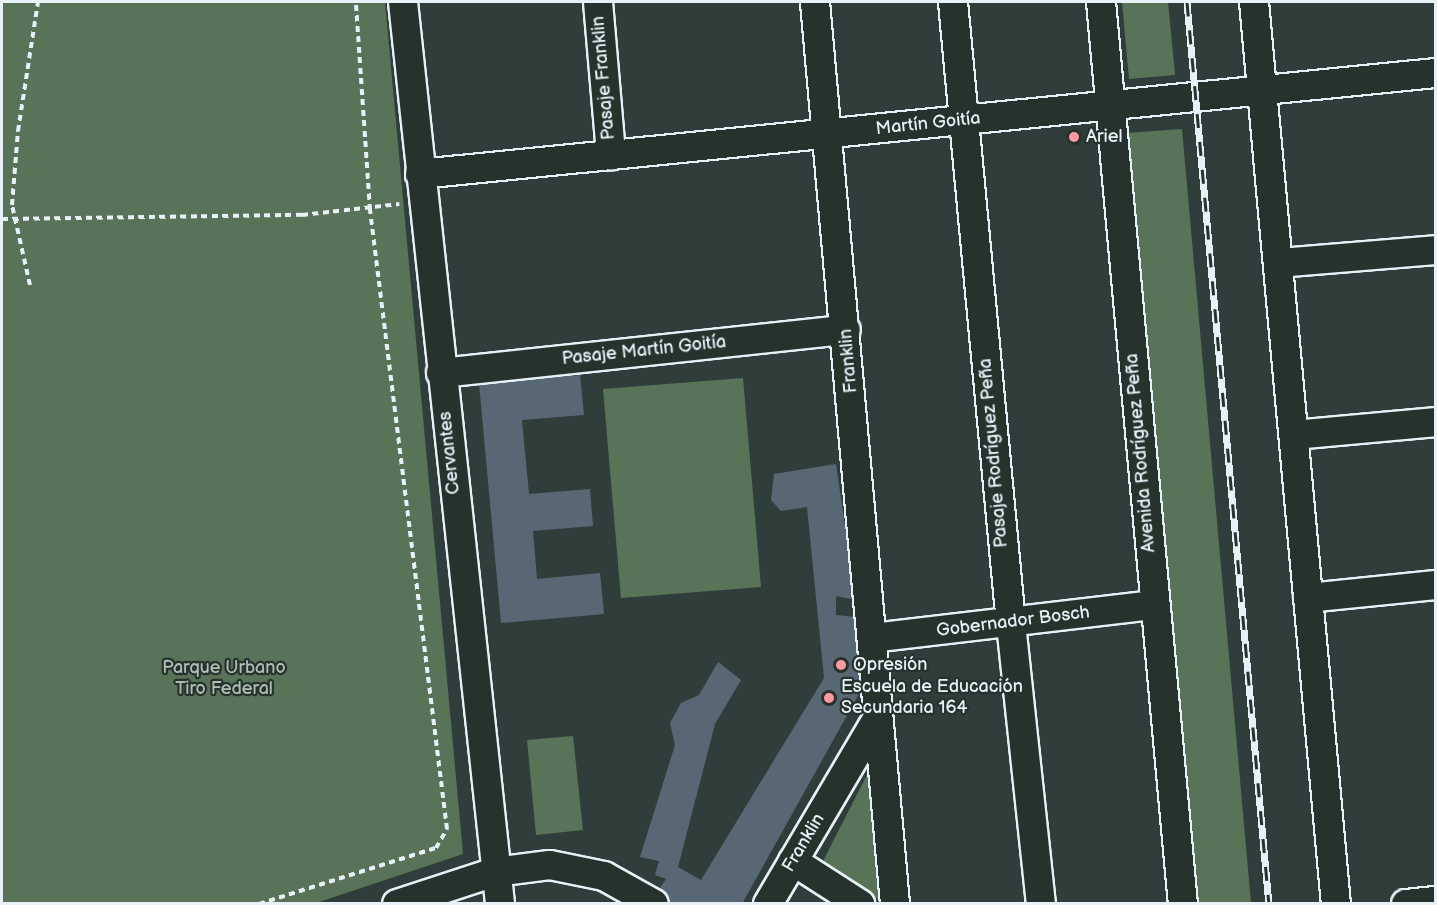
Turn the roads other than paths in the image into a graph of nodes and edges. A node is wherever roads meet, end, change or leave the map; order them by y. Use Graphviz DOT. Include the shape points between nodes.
graph roads {
  1 [pos="403,2"];
  2 [pos="598,2"];
  3 [pos="815,2"];
  4 [pos="953,2"];
  5 [pos="1101,2"];
  6 [pos="1254,2"];
  7 [pos="1436,73"];
  8 [pos="1262,91"];
  9 [pos="1112,104"];
  10 [pos="962,120"];
  11 [pos="827,133"];
  12 [pos="611,155"];
  13 [pos="422,186"];
  14 [pos="1436,250"];
  15 [pos="1279,263"];
  16 [pos="846,330"];
  17 [pos="441,373"];
  18 [pos="1436,422"];
  19 [pos="1294,435"];
  20 [pos="1436,585"];
  21 [pos="1308,598"];
  22 [pos="1154,605"];
  23 [pos="1011,624"];
  24 [pos="872,638"];
  25 [pos="876,721"];
  26 [pos="793,861"];
  27 [pos="495,872"];
  28 [pos="1436,901"];
  29 [pos="398,903"];
  30 [pos="500,903"];
  31 [pos="654,903"];
  32 [pos="768,903"];
  33 [pos="860,903"];
  34 [pos="895,903"];
  35 [pos="1041,903"];
  36 [pos="1183,903"];
  37 [pos="1335,903"];
  38 [pos="1406,903"];
  1 -- 13 [label="street, Cervantes"];
  2 -- 12 [label="street, Pasaje Franklin"];
  3 -- 11 [label="street, Franklin"];
  4 -- 10 [label="street, Pasaje Rodríguez Peña"];
  5 -- 9 [label="street, Avenida Rodríguez Peña"];
  6 -- 8 [label="street"];
  7 -- 8 [label="street, Martín Goitía"];
  8 -- 9 [label="street, Martín Goitía"];
  8 -- 15 [label="street"];
  9 -- 10 [label="street, Martín Goitía"];
  9 -- 22 [label="street, Avenida Rodríguez Peña"];
  10 -- 11 [label="street, Martín Goitía"];
  10 -- 23 [label="street, Pasaje Rodríguez Peña"];
  11 -- 12 [label="street, Martín Goitía"];
  11 -- 16 [label="street, Franklin"];
  12 -- 13 [label="street, Martín Goitía"];
  13 -- 17 [label="street, Cervantes"];
  14 -- 15 [label="street"];
  15 -- 19 [label="street"];
  16 -- 17 [label="street, Pasaje Martín Goitía"];
  16 -- 24 [label="street, Franklin"];
  17 -- 27 [label="street, Cervantes"];
  18 -- 19 [label="street"];
  19 -- 21 [label="street"];
  20 -- 21 [label="street"];
  21 -- 37 [label="street"];
  22 -- 23 [label="street, Gobernador Bosch"];
  22 -- 36 [label="street, Avenida Rodríguez Peña"];
  23 -- 24 [label="street, Gobernador Bosch"];
  23 -- 35 [label="street, Pasaje Rodríguez Peña"];
  24 -- 25 [label="street, Franklin"];
  25 -- 26 [label="street, Franklin"];
  25 -- 34 [label="street, Franklin"];
  26 -- 32 [label="street, Franklin"];
  26 -- 33 [label="street"];
  27 -- 29 [label="street"];
  27 -- 30 [label="street, Cervantes"];
  27 -- 31 [label="street" via="550,865 604,876"];
  28 -- 38 [label="street"];
}
